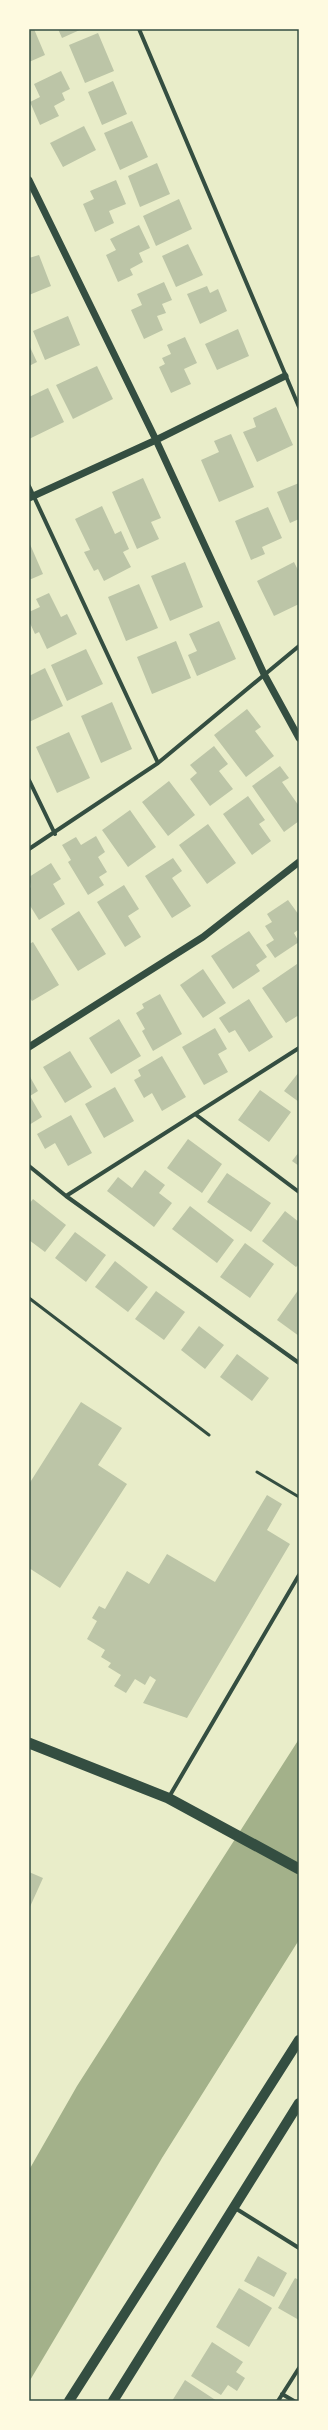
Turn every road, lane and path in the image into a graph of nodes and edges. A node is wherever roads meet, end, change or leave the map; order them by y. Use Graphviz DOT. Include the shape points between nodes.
graph roads {
  1 [pos="139,29"];
  2 [pos="29,180"];
  3 [pos="285,376"];
  4 [pos="299,407"];
  5 [pos="156,440"];
  6 [pos="29,486"];
  7 [pos="31,497"];
  8 [pos="299,646"];
  9 [pos="264,674"];
  10 [pos="299,738"];
  11 [pos="158,763"];
  12 [pos="29,780"];
  13 [pos="55,834"];
  14 [pos="29,850"];
  15 [pos="299,862"];
  16 [pos="29,1047"];
  17 [pos="299,1048"];
  18 [pos="195,1114"];
  19 [pos="29,1166"];
  20 [pos="299,1192"];
  21 [pos="66,1196"];
  22 [pos="29,1298"];
  23 [pos="299,1363"];
  24 [pos="209,1435"];
  25 [pos="257,1472"];
  26 [pos="299,1497"];
  27 [pos="299,1575"];
  28 [pos="29,1743"];
  29 [pos="168,1798"];
  30 [pos="299,1869"];
  31 [pos="299,2040"];
  32 [pos="299,2103"];
  33 [pos="234,2207"];
  34 [pos="299,2248"];
  35 [pos="299,2368"];
  36 [pos="282,2394"];
  37 [pos="69,2401"];
  38 [pos="113,2401"];
  39 [pos="278,2401"];
  40 [pos="294,2401"];
  1 -- 3 [label="street"];
  2 -- 5 [label="street"];
  3 -- 4 [label="street"];
  3 -- 5 [label="street"];
  5 -- 7 [label="street"];
  5 -- 9 [label="street"];
  6 -- 7 [label="street"];
  7 -- 11 [label="street"];
  8 -- 9 [label="street"];
  9 -- 10 [label="street"];
  9 -- 11 [label="street"];
  11 -- 13 [label="street"];
  12 -- 13 [label="street"];
  13 -- 14 [label="street"];
  15 -- 16 [label="street" via="203,937"];
  17 -- 18 [label="street"];
  18 -- 20 [label="street"];
  18 -- 21 [label="street"];
  19 -- 21 [label="street"];
  21 -- 23 [label="street"];
  22 -- 24 [label="lane"];
  25 -- 26 [label="lane"];
  27 -- 29 [label="street"];
  28 -- 29 [label="highway"];
  29 -- 30 [label="highway"];
  31 -- 37 [label="main road"];
  32 -- 33 [label="main road"];
  33 -- 34 [label="street"];
  33 -- 38 [label="main road"];
  35 -- 36 [label="street"];
  36 -- 39 [label="street"];
  36 -- 40 [label="street"];
}
